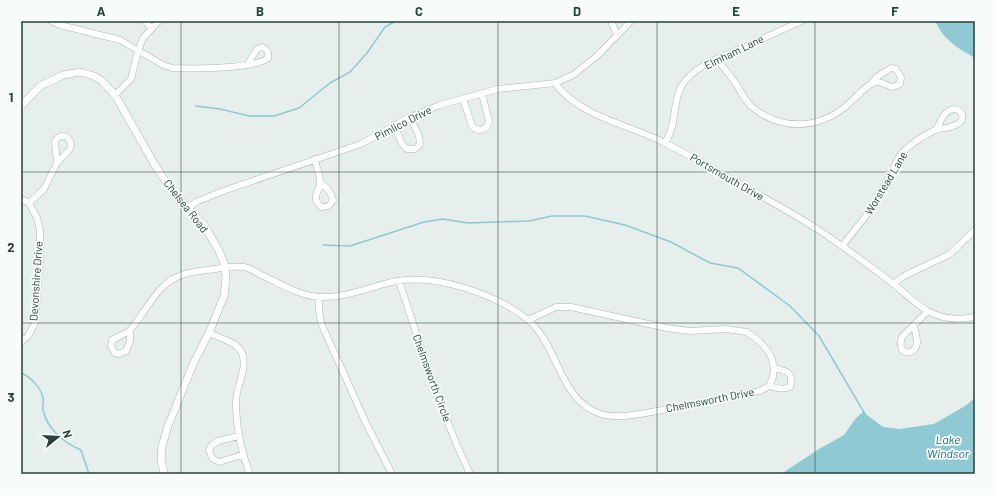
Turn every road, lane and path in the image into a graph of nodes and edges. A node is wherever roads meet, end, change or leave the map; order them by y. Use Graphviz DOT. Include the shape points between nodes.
graph roads {
  1 [pos="51,21"];
  2 [pos="145,21"];
  3 [pos="159,21"];
  4 [pos="611,21"];
  5 [pos="630,21"];
  6 [pos="802,21"];
  7 [pos="151,28"];
  8 [pos="617,35"];
  9 [pos="138,51"];
  10 [pos="717,60"];
  11 [pos="247,65"];
  12 [pos="555,83"];
  13 [pos="872,83"];
  14 [pos="482,94"];
  15 [pos="115,95"];
  16 [pos="463,99"];
  17 [pos="21,105"];
  18 [pos="410,117"];
  19 [pos="394,125"];
  20 [pos="936,130"];
  21 [pos="666,143"];
  22 [pos="314,160"];
  23 [pos="57,163"];
  24 [pos="320,183"];
  25 [pos="21,199"];
  26 [pos="29,203"];
  27 [pos="188,208"];
  28 [pos="975,230"];
  29 [pos="842,246"];
  30 [pos="225,266"];
  31 [pos="398,281"];
  32 [pos="893,284"];
  33 [pos="319,297"];
  34 [pos="928,311"];
  35 [pos="975,317"];
  36 [pos="528,320"];
  37 [pos="914,326"];
  38 [pos="130,331"];
  39 [pos="209,333"];
  40 [pos="21,342"];
  41 [pos="774,368"];
  42 [pos="769,386"];
  43 [pos="238,436"];
  44 [pos="242,455"];
  45 [pos="164,474"];
  46 [pos="250,474"];
  47 [pos="392,474"];
  48 [pos="470,474"];
  1 -- 9 [label="street" via="120,40"];
  2 -- 7 [label="street"];
  3 -- 7 [label="street"];
  4 -- 8 [label="street"];
  5 -- 8 [label="street, Pimlico Drive"];
  6 -- 10 [label="street, Elmham Lane"];
  7 -- 9 [label="street" via="143,38"];
  8 -- 12 [label="street, Pimlico Drive" via="597,56 573,75"];
  9 -- 11 [label="street" via="172,68"];
  9 -- 15 [label="street" via="131,79"];
  10 -- 13 [label="street" via="751,106 770,118 789,124 819,122 834,115"];
  10 -- 21 [label="street, Elmham Lane" via="684,82 676,102 671,134"];
  12 -- 14 [label="street, Pimlico Drive" via="498,89"];
  12 -- 21 [label="street, Portsmouth Drive" via="575,104"];
  13 -- 13 [label="street" via="893,87 900,84 901,77 896,69 891,68"];
  14 -- 16 [label="street, Pimlico Drive"];
  14 -- 16 [label="street" via="489,121 488,126 483,129 478,130 472,126"];
  15 -- 17 [label="street, Chelsea Road" via="102,81 80,72 63,75 40,86"];
  15 -- 27 [label="street, Chelsea Road" via="156,167"];
  16 -- 18 [label="street, Pimlico Drive"];
  18 -- 19 [label="street, Pimlico Drive"];
  18 -- 19 [label="street" via="419,136 420,144 415,149 407,149 402,144"];
  19 -- 22 [label="street, Pimlico Drive" via="361,144"];
  20 -- 29 [label="street, Worstead Lane" via="900,155 876,202"];
  21 -- 29 [label="street, Portsmouth Drive" via="804,221"];
  22 -- 24 [label="street"];
  22 -- 27 [label="street, Pimlico Drive" via="223,191"];
  23 -- 26 [label="street" via="44,189"];
  25 -- 26 [label="street"];
  26 -- 40 [label="street, Devonshire Drive" via="38,218 40,231 39,273 35,323 28,336"];
  27 -- 30 [label="street, Chelsea Road" via="204,225"];
  28 -- 32 [label="street" via="950,254"];
  29 -- 32 [label="street, Portsmouth Drive"];
  30 -- 33 [label="street, Chelmsworth Drive" via="245,267 303,294"];
  30 -- 38 [label="street, Chelmsworth Drive" via="184,274 169,281 156,292"];
  30 -- 39 [label="street, Chelsea Road" via="224,296"];
  31 -- 33 [label="street, Chelmsworth Drive" via="352,294"];
  31 -- 36 [label="street, Chelmsworth Drive" via="427,280 471,290 507,305"];
  31 -- 48 [label="street, Chelmsworth Circle" via="436,393"];
  32 -- 34 [label="street, Portsmouth Drive"];
  33 -- 47 [label="street" via="321,323"];
  34 -- 35 [label="street, Portsmouth Drive" via="956,320"];
  34 -- 37 [label="street"];
  36 -- 41 [label="street" via="556,307 571,307 667,328 747,332 768,350"];
  36 -- 42 [label="street, Chelmsworth Drive" via="548,345 577,399 589,409 603,415 640,414 757,391"];
  39 -- 43 [label="street" via="235,345 244,361 236,395"];
  39 -- 45 [label="street, Chelsea Road" via="194,362 168,426 162,446"];
  41 -- 42 [label="street, Chelmsworth Drive"];
  41 -- 42 [label="street" via="790,374 792,382 783,389"];
  43 -- 44 [label="street"];
  43 -- 44 [label="street" via="214,443 209,450 212,458 219,462"];
  44 -- 46 [label="street"];
}
